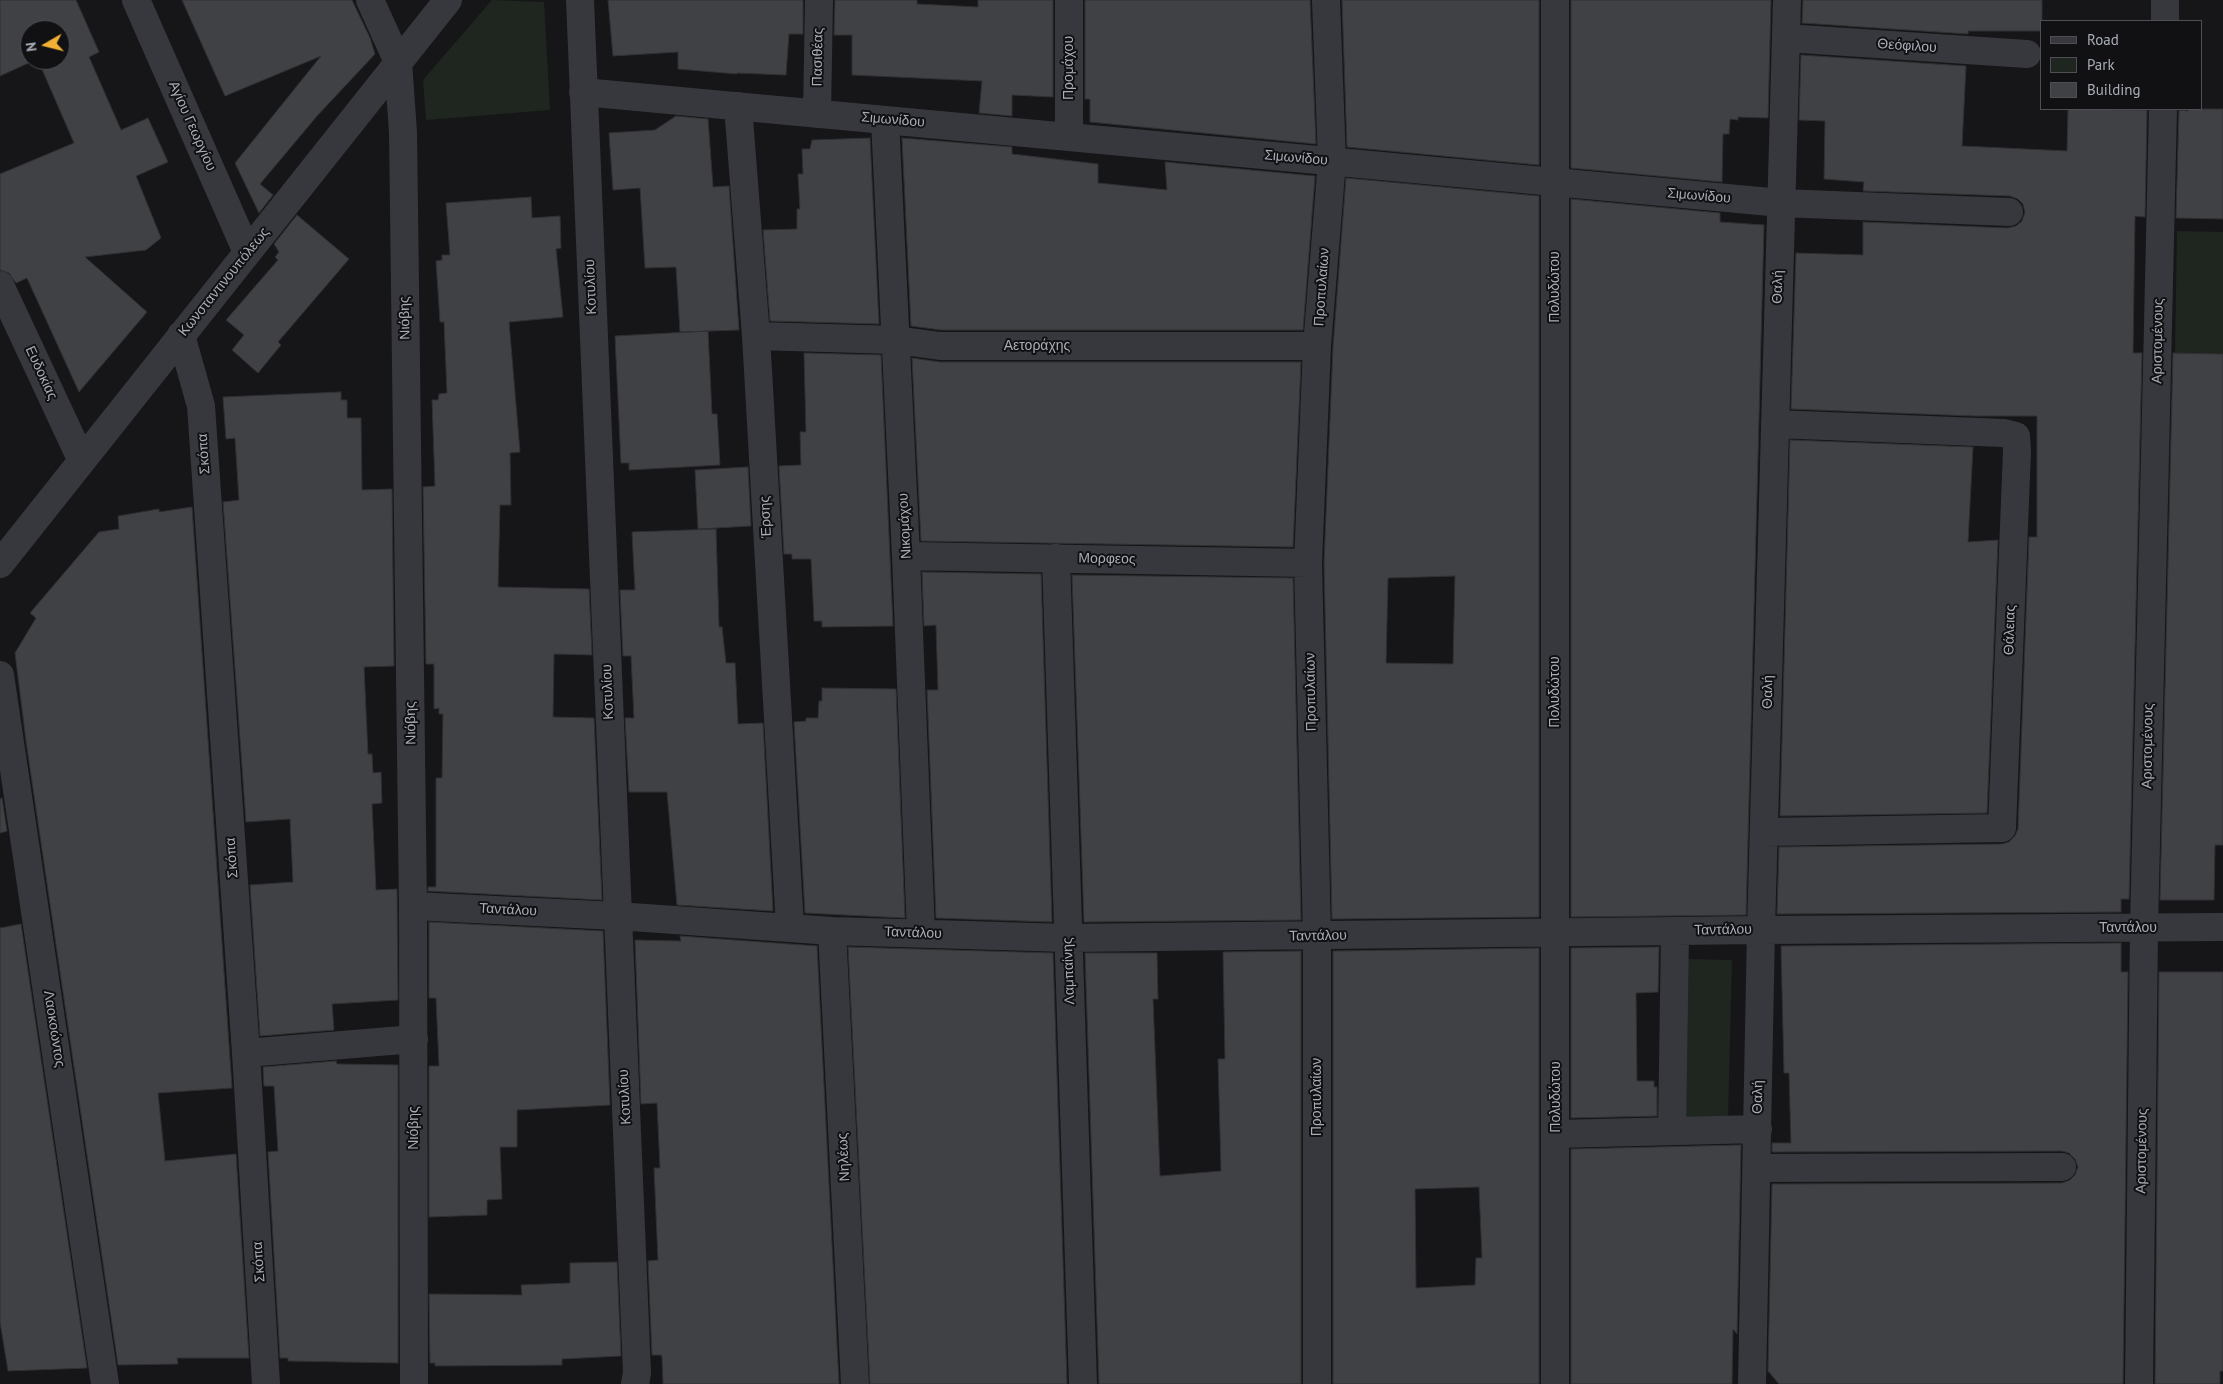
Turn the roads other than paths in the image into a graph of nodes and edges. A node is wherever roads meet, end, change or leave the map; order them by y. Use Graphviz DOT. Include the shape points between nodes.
graph roads {
  1 [pos="136,0"];
  2 [pos="370,0"];
  3 [pos="448,0"];
  4 [pos="580,0"];
  5 [pos="819,0"];
  6 [pos="1069,0"];
  7 [pos="1326,0"];
  8 [pos="1555,0"];
  9 [pos="1787,0"];
  10 [pos="2165,0"];
  11 [pos="2165,20"];
  12 [pos="1786,38"];
  13 [pos="2027,54"];
  14 [pos="398,62"];
  15 [pos="583,92"];
  16 [pos="738,106"];
  17 [pos="2164,110"];
  18 [pos="817,114"];
  19 [pos="885,120"];
  20 [pos="1069,137"];
  21 [pos="1332,161"];
  22 [pos="1555,183"];
  23 [pos="1781,203"];
  24 [pos="2009,212"];
  25 [pos="247,252"];
  26 [pos="0,285"];
  27 [pos="181,335"];
  28 [pos="756,336"];
  29 [pos="896,340"];
  30 [pos="1317,346"];
  31 [pos="1775,424"];
  32 [pos="82,461"];
  33 [pos="906,556"];
  34 [pos="1056,558"];
  35 [pos="1308,563"];
  36 [pos="0,564"];
  37 [pos="0,675"];
  38 [pos="1764,832"];
  39 [pos="413,906"];
  40 [pos="617,916"];
  41 [pos="2223,927"];
  42 [pos="790,928"];
  43 [pos="2144,928"];
  44 [pos="1761,930"];
  45 [pos="832,931"];
  46 [pos="1675,932"];
  47 [pos="921,934"];
  48 [pos="1556,934"];
  49 [pos="1317,936"];
  50 [pos="1068,938"];
  51 [pos="414,1039"];
  52 [pos="246,1053"];
  53 [pos="1758,1129"];
  54 [pos="1672,1131"];
  55 [pos="1556,1134"];
  56 [pos="2062,1167"];
  57 [pos="1757,1168"];
  58 [pos="105,1384"];
  59 [pos="266,1384"];
  60 [pos="414,1384"];
  61 [pos="635,1384"];
  62 [pos="855,1384"];
  63 [pos="1082,1384"];
  64 [pos="1317,1384"];
  65 [pos="1556,1384"];
  66 [pos="1752,1384"];
  67 [pos="2139,1384"];
  1 -- 25 [label="street, Αγίου Γεωργίου"];
  2 -- 14 [label="street"];
  3 -- 14 [label="street, Κωνσταντινουπόλεως"];
  4 -- 15 [label="street, Κοτυλίου"];
  5 -- 18 [label="street, Πασιθέας"];
  6 -- 20 [label="street, Προμάχου"];
  7 -- 21 [label="street, Προπυλαίων"];
  8 -- 22 [label="street, Πολυδώτου"];
  9 -- 12 [label="street, Θαλή"];
  10 -- 11 [label="street"];
  12 -- 13 [label="street, Θεόφιλου"];
  12 -- 23 [label="street, Θαλή"];
  14 -- 25 [label="street, Κωνσταντινουπόλεως"];
  14 -- 39 [label="street, Νιόβης" via="403,132"];
  15 -- 16 [label="street, Σιμωνίδου"];
  15 -- 40 [label="street, Κοτυλίου"];
  16 -- 18 [label="street, Σιμωνίδου"];
  16 -- 28 [label="street, Έρσης"];
  17 -- 43 [label="street, Αριστομένους"];
  18 -- 19 [label="street, Σιμωνίδου"];
  19 -- 20 [label="street, Σιμωνίδου"];
  19 -- 29 [label="street, Νικομάχου"];
  20 -- 21 [label="street, Σιμωνίδου"];
  21 -- 22 [label="street, Σιμωνίδου"];
  21 -- 30 [label="street, Προπυλαίων"];
  22 -- 23 [label="street, Σιμωνίδου"];
  22 -- 48 [label="street, Πολυδώτου"];
  23 -- 24 [label="street, Σιμωνίδου"];
  23 -- 31 [label="street, Θαλή"];
  25 -- 27 [label="street, Κωνσταντινουπόλεως"];
  26 -- 32 [label="street, Ευδοκίας"];
  27 -- 32 [label="street, Κωνσταντινουπόλεως"];
  27 -- 52 [label="street, Σκόπα" via="201,406"];
  28 -- 29 [label="street, Αετοράχης"];
  28 -- 42 [label="street, Έρσης"];
  29 -- 30 [label="street, Αετοράχης" via="940,346"];
  29 -- 33 [label="street, Νικομάχου"];
  30 -- 35 [label="street, Προπυλαίων"];
  31 -- 38 [label="street, Θαλή"];
  31 -- 38 [label="street, Θάλειας" via="2004,433 2016,436 2017,451 2002,828"];
  32 -- 36 [label="street, Κωνσταντινουπόλεως"];
  33 -- 34 [label="street, Μορφεος"];
  33 -- 47 [label="street, Νικομάχου"];
  34 -- 35 [label="street, Μορφεος"];
  34 -- 50 [label="street, Λαμπαίνης"];
  35 -- 49 [label="street, Προπυλαίων"];
  37 -- 58 [label="street, Λαοκοώντος"];
  38 -- 44 [label="street, Θαλή"];
  39 -- 40 [label="street, Ταντάλου"];
  39 -- 51 [label="street, Νιόβης"];
  40 -- 42 [label="street, Ταντάλου"];
  40 -- 61 [label="street, Κοτυλίου"];
  41 -- 43 [label="street, Ταντάλου"];
  42 -- 45 [label="street, Ταντάλου"];
  43 -- 44 [label="street, Ταντάλου"];
  43 -- 67 [label="street, Αριστομένους"];
  44 -- 46 [label="street, Ταντάλου"];
  44 -- 53 [label="street, Θαλή"];
  45 -- 47 [label="street, Ταντάλου"];
  45 -- 62 [label="street, Νηλέως"];
  46 -- 48 [label="street, Ταντάλου"];
  46 -- 54 [label="street"];
  47 -- 50 [label="street, Ταντάλου"];
  48 -- 49 [label="street, Ταντάλου"];
  48 -- 55 [label="street, Πολυδώτου"];
  49 -- 50 [label="street, Ταντάλου"];
  49 -- 64 [label="street, Προπυλαίων"];
  50 -- 63 [label="street, Λαμπαίνης"];
  51 -- 52 [label="street"];
  51 -- 60 [label="street, Νιόβης"];
  52 -- 59 [label="street, Σκόπα"];
  53 -- 54 [label="street"];
  53 -- 57 [label="street, Θαλή"];
  54 -- 55 [label="street"];
  55 -- 65 [label="street, Πολυδώτου"];
  56 -- 57 [label="street"];
  57 -- 66 [label="street, Θαλή"];
}
